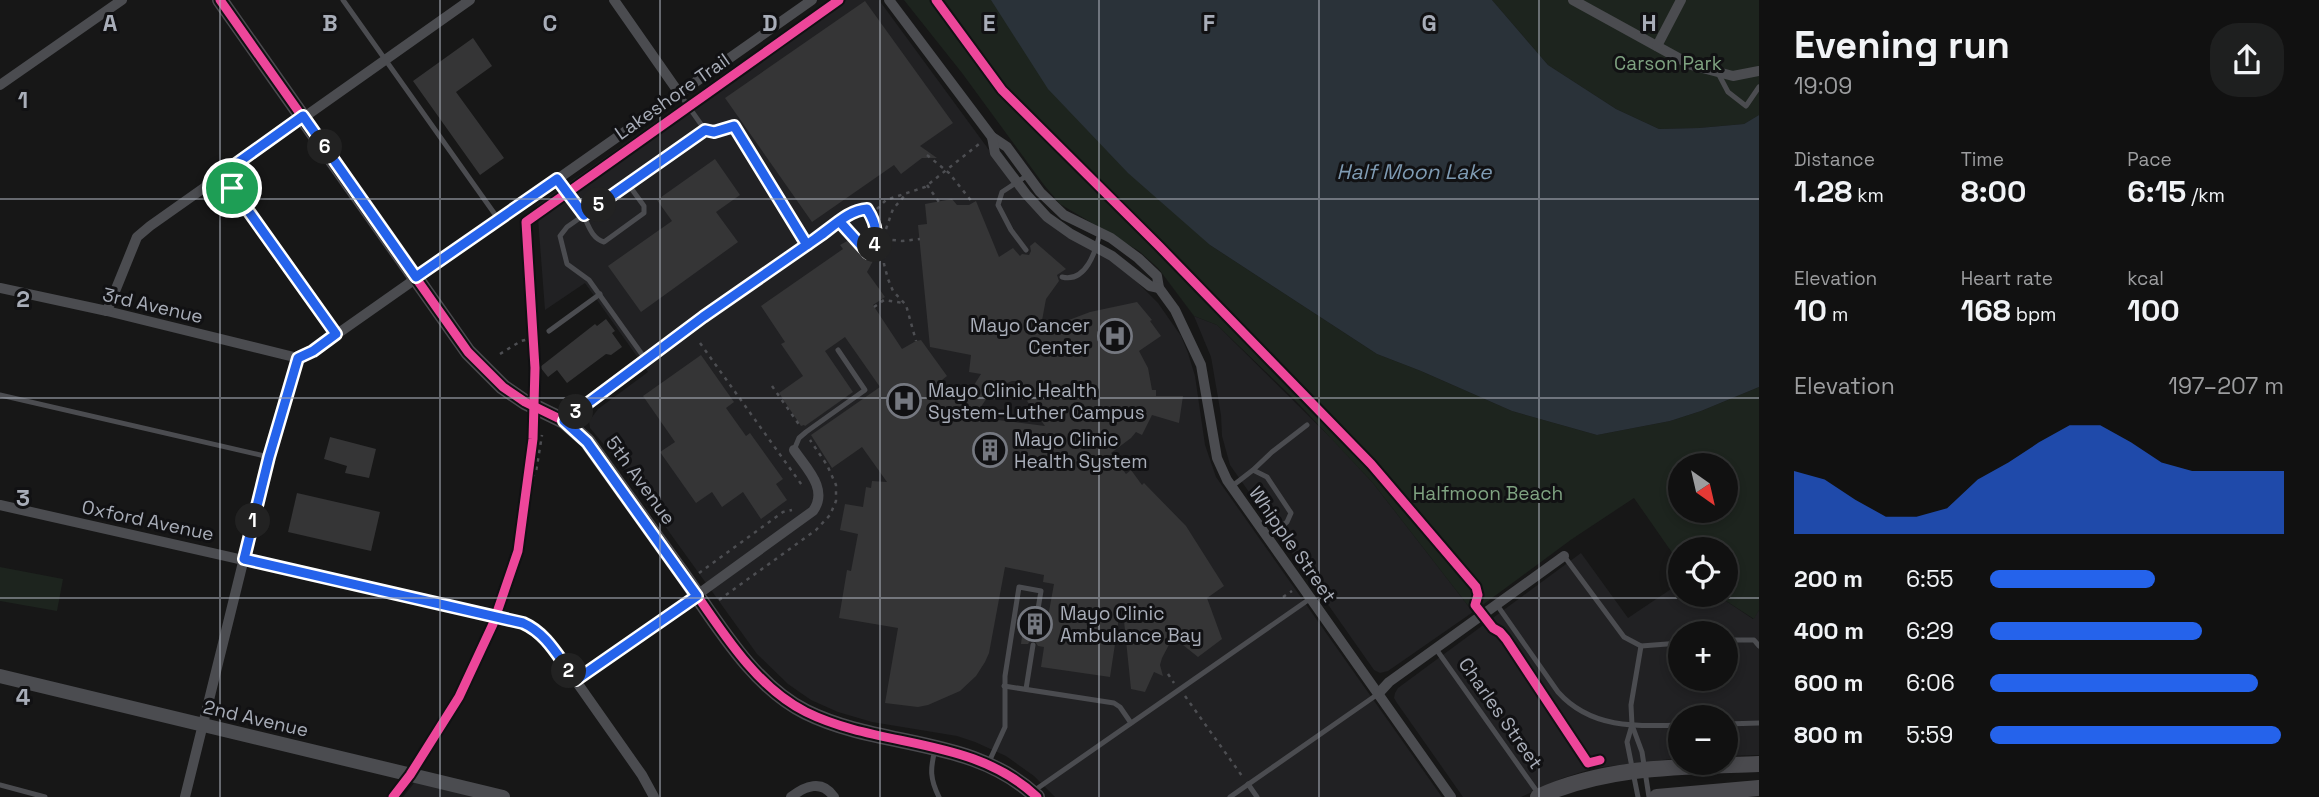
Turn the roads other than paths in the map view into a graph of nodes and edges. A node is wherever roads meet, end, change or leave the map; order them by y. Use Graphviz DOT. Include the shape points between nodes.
graph roads {
  1 [pos="122,0"];
  2 [pos="220,0"];
  3 [pos="343,0"];
  4 [pos="470,0"];
  5 [pos="614,0"];
  6 [pos="812,0"];
  7 [pos="890,0"];
  8 [pos="1573,0"];
  9 [pos="1681,0"];
  10 [pos="1657,46"];
  11 [pos="386,59"];
  12 [pos="1759,71"];
  13 [pos="1718,73"];
  14 [pos="0,85"];
  15 [pos="1759,87"];
  16 [pos="679,93"];
  17 [pos="303,116"];
  18 [pos="705,130"];
  19 [pos="992,137"];
  20 [pos="222,174"];
  21 [pos="1028,175"];
  22 [pos="557,179"];
  23 [pos="1016,181"];
  24 [pos="628,184"];
  25 [pos="584,215"];
  26 [pos="499,220"];
  27 [pos="839,221"];
  28 [pos="1100,232"];
  29 [pos="821,235"];
  30 [pos="807,245"];
  31 [pos="1096,247"];
  32 [pos="1026,250"];
  33 [pos="416,277"];
  34 [pos="1062,277"];
  35 [pos="0,288"];
  36 [pos="1159,288"];
  37 [pos="600,294"];
  38 [pos="107,311"];
  39 [pos="550,331"];
  40 [pos="336,334"];
  41 [pos="838,350"];
  42 [pos="298,358"];
  43 [pos="646,360"];
  44 [pos="0,395"];
  45 [pos="564,421"];
  46 [pos="1307,425"];
  47 [pos="794,450"];
  48 [pos="269,457"];
  49 [pos="1253,470"];
  50 [pos="1231,487"];
  51 [pos="0,505"];
  52 [pos="1267,538"];
  53 [pos="1564,556"];
  54 [pos="244,559"];
  55 [pos="697,596"];
  56 [pos="1311,598"];
  57 [pos="1497,605"];
  58 [pos="1037,615"];
  59 [pos="1738,639"];
  60 [pos="1668,644"];
  61 [pos="1032,645"];
  62 [pos="1641,646"];
  63 [pos="1759,646"];
  64 [pos="1436,649"];
  65 [pos="0,676"];
  66 [pos="576,680"];
  67 [pos="1004,686"];
  68 [pos="1026,689"];
  69 [pos="1378,694"];
  70 [pos="1131,723"];
  71 [pos="1759,723"];
  72 [pos="1738,724"];
  73 [pos="202,725"];
  74 [pos="1632,725"];
  75 [pos="1668,725"];
  76 [pos="936,747"];
  77 [pos="988,764"];
  78 [pos="1759,764"];
  79 [pos="1638,770"];
  80 [pos="1248,784"];
  81 [pos="0,785"];
  82 [pos="1759,788"];
  83 [pos="1035,794"];
  84 [pos="1539,796"];
  85 [pos="45,797"];
  86 [pos="185,797"];
  87 [pos="503,797"];
  88 [pos="654,797"];
  89 [pos="791,797"];
  90 [pos="834,797"];
  91 [pos="939,797"];
  92 [pos="1230,797"];
  93 [pos="1258,797"];
  94 [pos="1451,797"];
  95 [pos="1637,797"];
  96 [pos="1649,797"];
  97 [pos="1657,797"];
  1 -- 14 [label="street"];
  2 -- 17 [label="main road, 5th Avenue"];
  3 -- 11 [label="lane"];
  4 -- 11 [label="street"];
  5 -- 16 [label="street"];
  6 -- 16 [label="street"];
  7 -- 19 [label="street, Whipple Street"];
  8 -- 10 [label="street"];
  9 -- 10 [label="street"];
  10 -- 13 [label="street" via="1690,65"];
  11 -- 17 [label="street"];
  11 -- 26 [label="lane"];
  12 -- 13 [label="street" via="1733,76"];
  13 -- 15 [label="lane" via="1728,92 1746,106"];
  16 -- 18 [label="lane"];
  16 -- 22 [label="street"];
  17 -- 20 [label="street"];
  17 -- 33 [label="main road, 5th Avenue"];
  18 -- 24 [label="lane"];
  18 -- 30 [label="lane" via="734,126"];
  19 -- 21 [label="street, Whipple Street" via="1007,147"];
  19 -- 23 [label="street, Whipple Street" via="995,153"];
  20 -- 38 [label="street" via="137,237"];
  20 -- 40 [label="lane"];
  21 -- 23 [label="lane"];
  21 -- 28 [label="street, Whipple Street" via="1064,215"];
  22 -- 25 [label="lane"];
  22 -- 26 [label="street"];
  23 -- 31 [label="street, Whipple Street" via="1057,225"];
  23 -- 32 [label="lane" via="1002,192 998,205"];
  24 -- 25 [label="lane"];
  24 -- 25 [label="lane" via="644,213 606,242 599,241"];
  25 -- 37 [label="lane" via="561,233 564,259"];
  26 -- 33 [label="street"];
  27 -- 27 [label="lane" via="868,253 876,236 867,209"];
  27 -- 29 [label="lane"];
  28 -- 31 [label="lane"];
  28 -- 36 [label="street, Whipple Street" via="1149,267"];
  29 -- 30 [label="street"];
  30 -- 43 [label="street"];
  31 -- 34 [label="lane" via="1082,272"];
  31 -- 36 [label="street, Whipple Street"];
  33 -- 40 [label="street"];
  33 -- 45 [label="main road, 5th Avenue" via="491,377 525,402"];
  35 -- 38 [label="street, 3rd Avenue"];
  36 -- 50 [label="street, Whipple Street" via="1197,353 1217,458"];
  37 -- 39 [label="lane"];
  37 -- 43 [label="lane"];
  38 -- 42 [label="street, 3rd Avenue"];
  40 -- 42 [label="street"];
  41 -- 47 [label="lane" via="865,390 804,433"];
  42 -- 48 [label="street"];
  43 -- 45 [label="street"];
  44 -- 48 [label="lane"];
  45 -- 55 [label="main road, 5th Avenue" via="587,442"];
  46 -- 49 [label="lane"];
  47 -- 55 [label="street" via="816,483 820,497 816,507"];
  48 -- 54 [label="street"];
  49 -- 50 [label="lane"];
  49 -- 52 [label="lane" via="1267,477 1291,513"];
  50 -- 52 [label="street, Whipple Street"];
  51 -- 54 [label="street, Oxford Avenue"];
  52 -- 56 [label="street, Whipple Street"];
  53 -- 57 [label="street"];
  53 -- 62 [label="lane" via="1624,637"];
  54 -- 66 [label="street, Oxford Avenue" via="523,623 545,637"];
  54 -- 73 [label="street"];
  55 -- 66 [label="street"];
  55 -- 76 [label="main road, 5th Avenue" via="763,682 802,710 864,734"];
  56 -- 69 [label="street, Whipple Street"];
  56 -- 70 [label="lane"];
  57 -- 64 [label="street"];
  57 -- 74 [label="lane" via="1568,704 1604,721"];
  58 -- 67 [label="lane" via="1041,591 1019,587"];
  59 -- 63 [label="lane" via="1754,640"];
  60 -- 62 [label="lane"];
  61 -- 68 [label="lane"];
  62 -- 74 [label="lane"];
  64 -- 69 [label="street"];
  64 -- 84 [label="lane, Charles Street"];
  65 -- 73 [label="street, 2nd Avenue"];
  66 -- 88 [label="street, Oxford Avenue"];
  67 -- 68 [label="lane"];
  67 -- 77 [label="lane" via="1005,727"];
  68 -- 70 [label="lane" via="1114,703"];
  69 -- 80 [label="lane"];
  69 -- 94 [label="street, Whipple Street"];
  70 -- 83 [label="lane"];
  71 -- 72 [label="lane"];
  73 -- 86 [label="street"];
  73 -- 87 [label="street, 2nd Avenue"];
  74 -- 75 [label="lane"];
  74 -- 79 [label="lane" via="1638,739"];
  74 -- 79 [label="lane" via="1626,742"];
  76 -- 77 [label="main road, 5th Avenue"];
  76 -- 91 [label="lane" via="930,768"];
  77 -- 83 [label="main road, 5th Avenue"];
  78 -- 79 [label="main road"];
  79 -- 84 [label="main road" via="1592,778"];
  79 -- 95 [label="lane"];
  79 -- 96 [label="lane"];
  80 -- 92 [label="lane"];
  80 -- 93 [label="lane"];
  81 -- 85 [label="lane"];
  82 -- 97 [label="main road"];
  89 -- 90 [label="street" via="819,785"];
}
